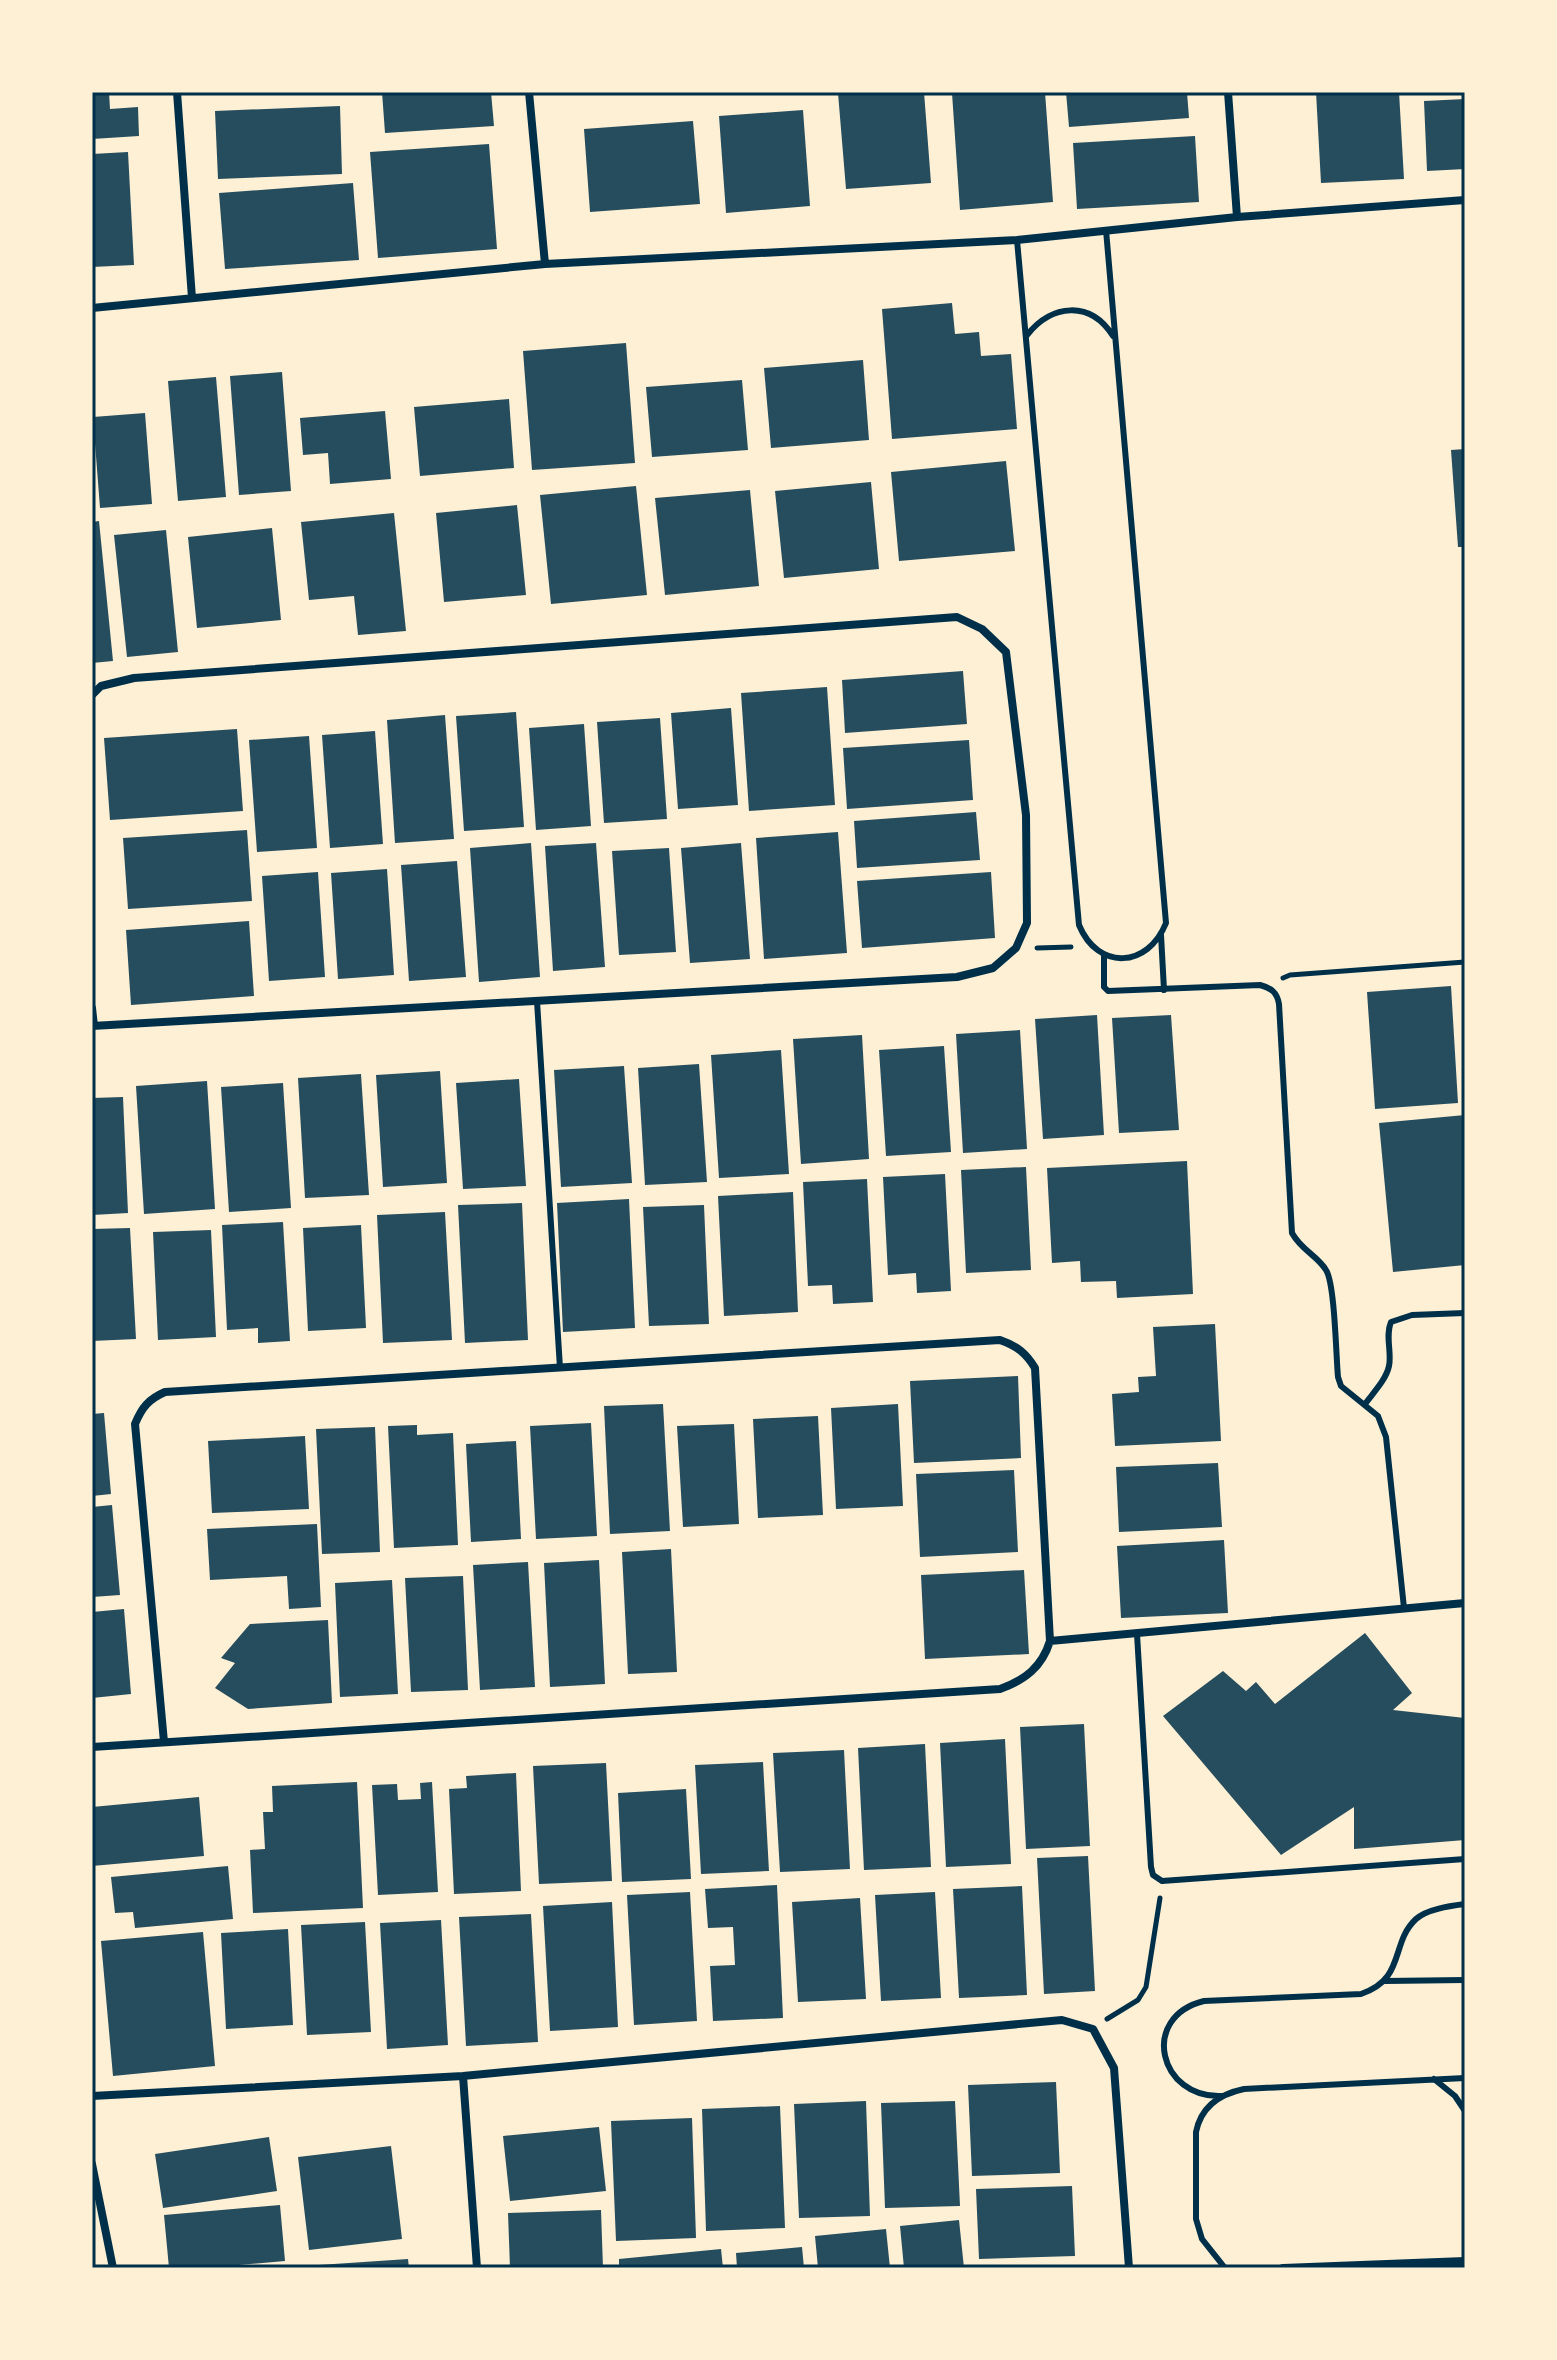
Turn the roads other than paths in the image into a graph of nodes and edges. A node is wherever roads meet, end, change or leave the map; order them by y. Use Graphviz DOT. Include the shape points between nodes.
graph roads {
  1 [pos="177,92"];
  2 [pos="529,92"];
  3 [pos="1228,92"];
  4 [pos="1465,200"];
  5 [pos="1237,217"];
  6 [pos="1106,230"];
  7 [pos="1017,240"];
  8 [pos="545,264"];
  9 [pos="192,298"];
  10 [pos="92,308"];
  11 [pos="1027,335"];
  12 [pos="1115,339"];
  13 [pos="92,695"];
  14 [pos="1161,935"];
  15 [pos="1104,954"];
  16 [pos="1164,990"];
  17 [pos="537,1001"];
  18 [pos="92,1008"];
  19 [pos="93,1026"];
  20 [pos="1465,1313"];
  21 [pos="560,1368"];
  22 [pos="1365,1404"];
  23 [pos="1465,1603"];
  24 [pos="1404,1608"];
  25 [pos="1137,1634"];
  26 [pos="1050,1641"];
  27 [pos="164,1742"];
  28 [pos="92,1747"];
  29 [pos="1465,1859"];
  30 [pos="1465,1904"];
  31 [pos="1465,1980"];
  32 [pos="1385,1981"];
  33 [pos="463,2076"];
  34 [pos="1465,2078"];
  35 [pos="1434,2079"];
  36 [pos="92,2096"];
  37 [pos="1222,2096"];
  38 [pos="1465,2111"];
  39 [pos="92,2164"];
  40 [pos="1465,2261"];
  41 [pos="1439,2265"];
  42 [pos="1378,2266"];
  43 [pos="113,2268"];
  44 [pos="477,2268"];
  45 [pos="1129,2268"];
  46 [pos="1225,2268"];
  47 [pos="1283,2268"];
  1 -- 9 [label="street"];
  2 -- 8 [label="street"];
  3 -- 5 [label="street"];
  4 -- 5 [label="street"];
  5 -- 6 [label="street"];
  6 -- 7 [label="street"];
  6 -- 12 [label="lane"];
  7 -- 8 [label="street"];
  7 -- 11 [label="lane"];
  8 -- 9 [label="street"];
  9 -- 10 [label="street"];
  11 -- 12 [label="lane" via="1049,314 1064,310 1094,316"];
  11 -- 15 [label="lane" via="1079,925 1084,937"];
  12 -- 14 [label="lane" via="1166,923"];
  13 -- 17 [label="street" via="101,686 134,678 923,618 957,617 982,629 1006,652 1026,815 1027,923 1016,948 993,968 957,977"];
  14 -- 15 [label="lane" via="1153,946 1130,957"];
  14 -- 16 [label="lane"];
  15 -- 16 [label="lane" via="1108,991"];
  16 -- 22 [label="lane" via="1260,985 1276,993 1292,1233 1327,1271 1338,1377 1341,1386"];
  17 -- 19 [label="street"];
  17 -- 21 [label="lane"];
  18 -- 19 [label="street"];
  20 -- 22 [label="lane" via="1412,1315 1391,1322 1389,1367"];
  21 -- 26 [label="street" via="1000,1340 1015,1345 1035,1368"];
  21 -- 27 [label="street" via="165,1392 151,1398 135,1424 135,1439"];
  22 -- 24 [label="lane" via="1378,1416 1386,1437"];
  23 -- 24 [label="street"];
  24 -- 25 [label="street"];
  25 -- 26 [label="street"];
  25 -- 29 [label="lane" via="1153,1875 1162,1881"];
  26 -- 27 [label="street" via="1035,1668 1020,1682 1000,1689"];
  27 -- 28 [label="street"];
  30 -- 32 [label="lane" via="1418,1916"];
  31 -- 32 [label="lane"];
  32 -- 37 [label="lane" via="1361,1994 1188,2005 1170,2022 1163,2049 1166,2063 1187,2089"];
  33 -- 36 [label="street"];
  33 -- 44 [label="street"];
  33 -- 45 [label="street" via="1062,2020 1093,2029 1114,2068"];
  34 -- 35 [label="lane"];
  35 -- 37 [label="lane" via="1244,2089"];
  35 -- 38 [label="lane"];
  37 -- 46 [label="lane" via="1198,2121 1196,2219 1202,2239"];
  39 -- 43 [label="street"];
  40 -- 41 [label="street"];
  41 -- 42 [label="street"];
  42 -- 47 [label="street"];
}
